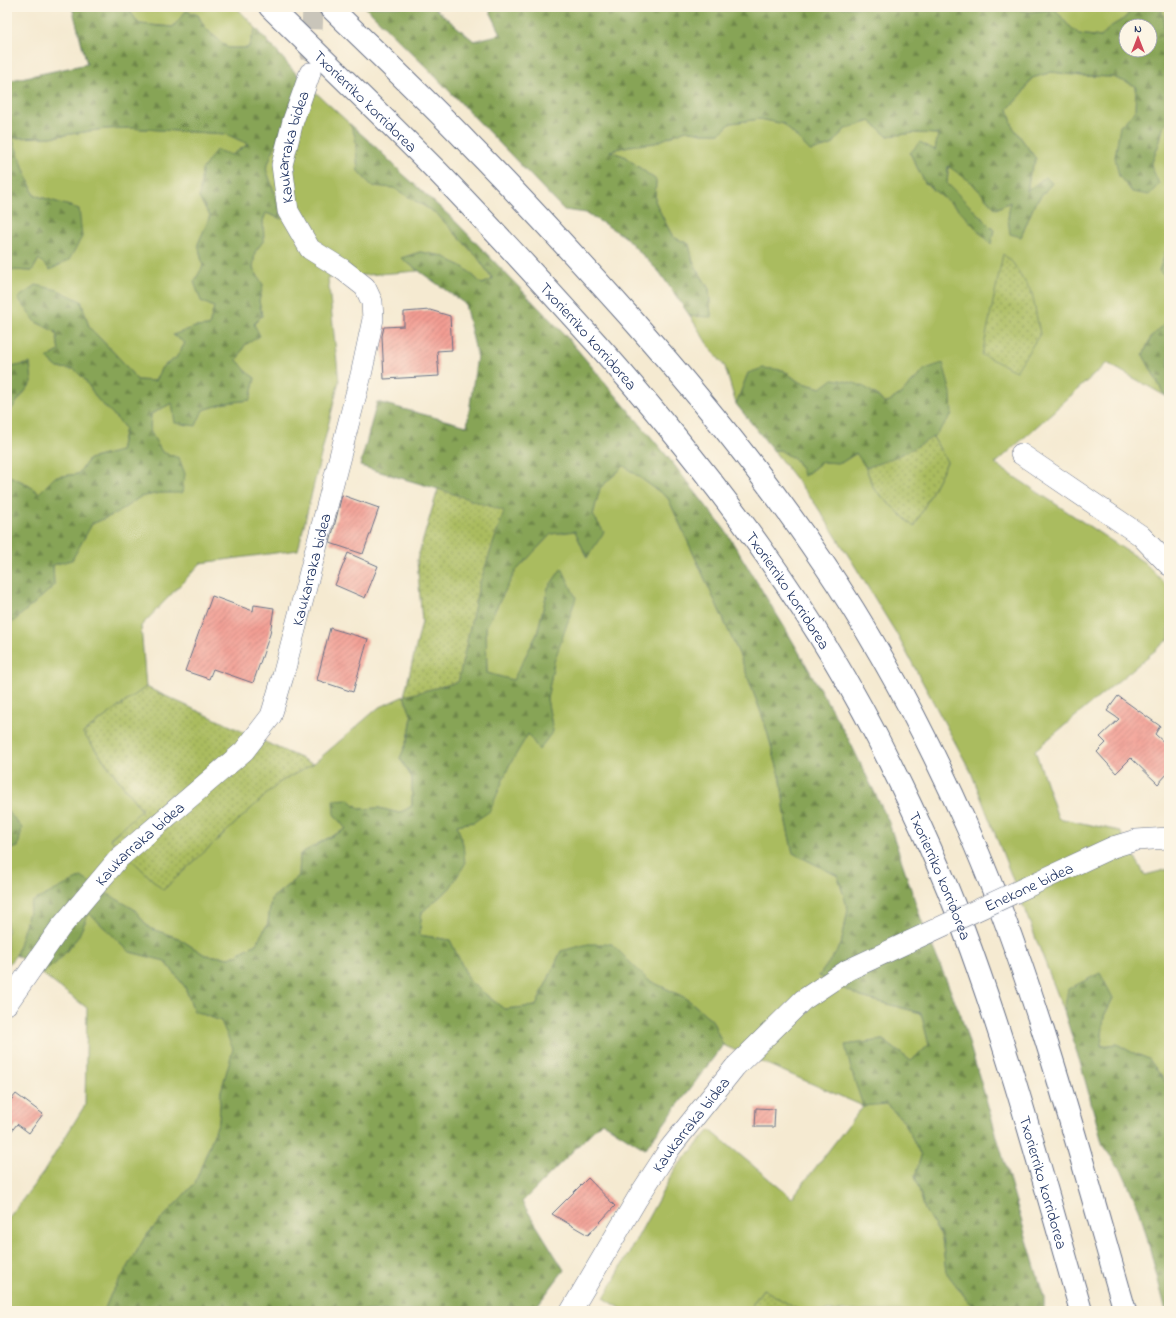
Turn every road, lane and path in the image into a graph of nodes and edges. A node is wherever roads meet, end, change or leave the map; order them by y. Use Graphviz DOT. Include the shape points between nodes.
graph roads {
  1 [pos="270,7"];
  2 [pos="330,7"];
  3 [pos="310,73"];
  4 [pos="1021,454"];
  5 [pos="1169,565"];
  6 [pos="1169,838"];
  7 [pos="848,970"];
  8 [pos="7,1004"];
  9 [pos="571,1311"];
  10 [pos="1081,1311"];
  11 [pos="1125,1311"];
  1 -- 10 [label="highway, Txorierriko korridorea" via="438,172 541,281 619,369 723,496 788,586 826,647 889,760 928,842 962,925 1015,1082"];
  2 -- 11 [label="highway" via="468,143 572,252 675,370 787,510 863,625 927,741 967,825 1002,910 1056,1070"];
  3 -- 8 [label="street, Kaukarraka bidea" via="282,165 288,211 310,249 365,287 372,302 373,319 361,375 271,716 244,751 119,858 60,928"];
  4 -- 5 [label="street" via="1140,536"];
  6 -- 7 [label="street, Enekone bidea, bridge" via="1136,840 1113,847"];
  7 -- 9 [label="street, Kaukarraka bidea" via="803,1000 735,1068 670,1148"];
}
